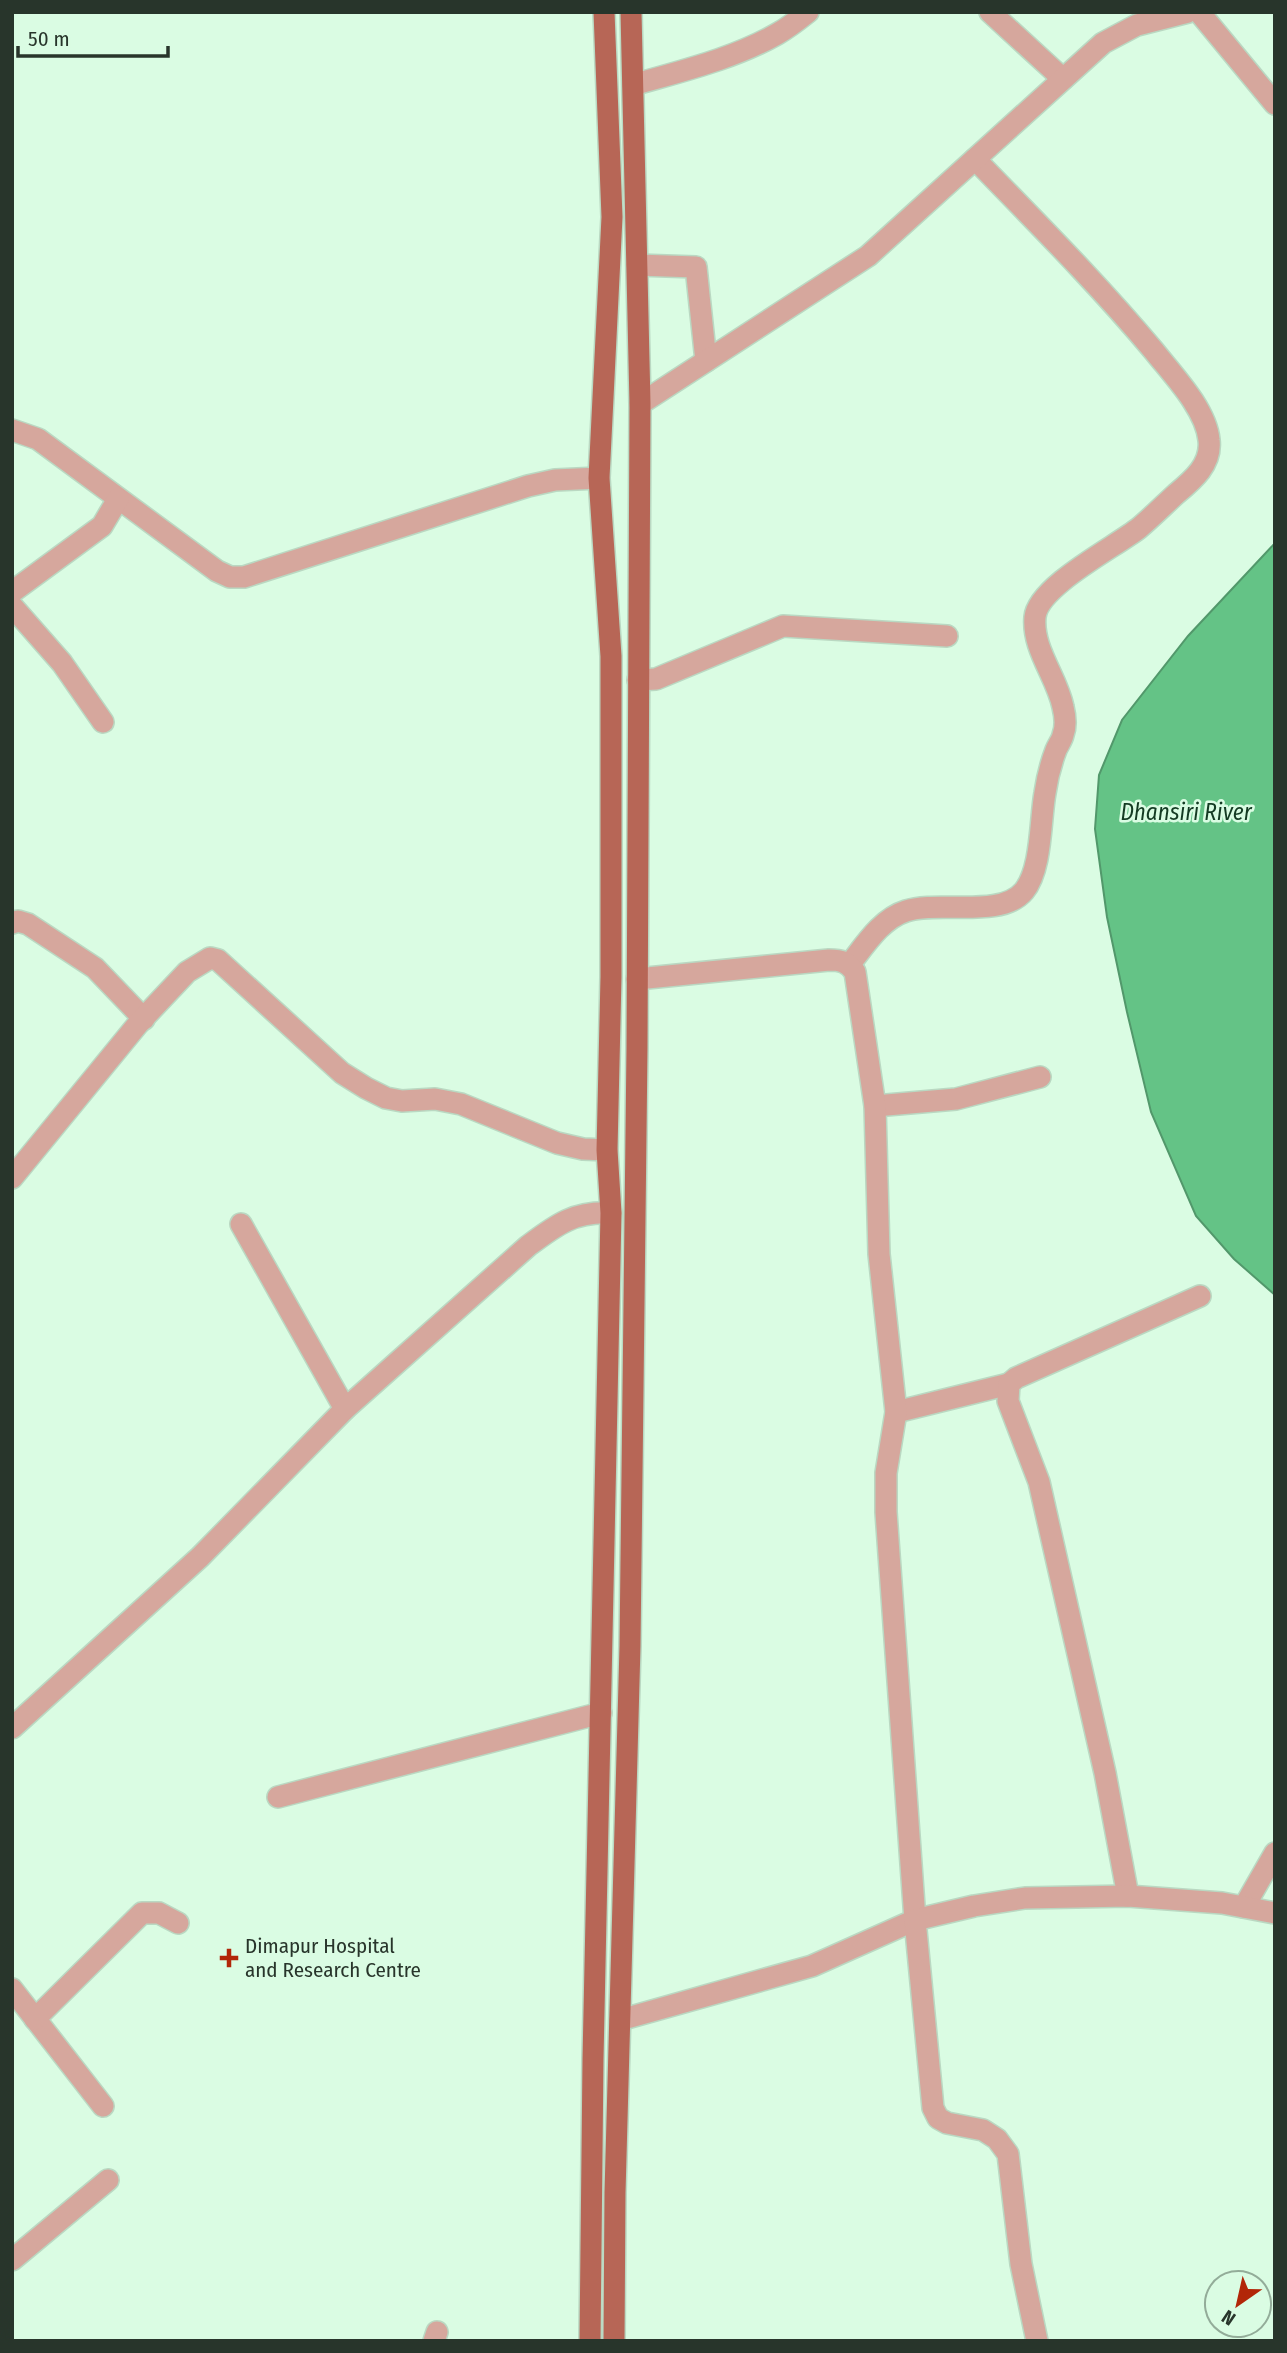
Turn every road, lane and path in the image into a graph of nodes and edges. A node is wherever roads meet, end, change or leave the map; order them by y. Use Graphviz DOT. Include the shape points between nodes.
graph roads {
  1 [pos="604,12"];
  2 [pos="631,12"];
  3 [pos="808,12"];
  4 [pos="990,12"];
  5 [pos="1188,12"];
  6 [pos="1199,12"];
  7 [pos="1063,79"];
  8 [pos="633,85"];
  9 [pos="1275,104"];
  10 [pos="975,159"];
  11 [pos="637,265"];
  12 [pos="706,361"];
  13 [pos="640,404"];
  14 [pos="12,430"];
  15 [pos="600,478"];
  16 [pos="118,499"];
  17 [pos="12,592"];
  18 [pos="12,606"];
  19 [pos="947,636"];
  20 [pos="638,680"];
  21 [pos="103,722"];
  22 [pos="12,923"];
  23 [pos="850,964"];
  24 [pos="637,979"];
  25 [pos="144,1019"];
  26 [pos="1040,1077"];
  27 [pos="874,1106"];
  28 [pos="607,1150"];
  29 [pos="12,1178"];
  30 [pos="611,1213"];
  31 [pos="241,1224"];
  32 [pos="1200,1296"];
  33 [pos="1009,1384"];
  34 [pos="345,1409"];
  35 [pos="896,1412"];
  36 [pos="601,1713"];
  37 [pos="12,1728"];
  38 [pos="278,1797"];
  39 [pos="1275,1853"];
  40 [pos="1128,1895"];
  41 [pos="1244,1907"];
  42 [pos="1275,1913"];
  43 [pos="915,1920"];
  44 [pos="178,1923"];
  45 [pos="12,1989"];
  46 [pos="35,2019"];
  47 [pos="620,2020"];
  48 [pos="103,2106"];
  49 [pos="108,2180"];
  50 [pos="12,2260"];
  51 [pos="590,2341"];
  52 [pos="614,2341"];
  53 [pos="1037,2341"];
  1 -- 15 [label="main road" via="612,217"];
  2 -- 8 [label="main road"];
  3 -- 8 [label="street" via="777,34 741,50"];
  4 -- 7 [label="street"];
  5 -- 7 [label="street" via="1137,25 1103,43"];
  6 -- 9 [label="street"];
  7 -- 10 [label="street"];
  8 -- 11 [label="main road"];
  10 -- 12 [label="street" via="868,256"];
  10 -- 23 [label="street" via="1105,293 1175,377 1205,419 1209,457 1195,478 1138,528 1065,578 1035,614 1035,635 1065,720 1045,793 1038,851 1025,891 992,906 906,911 883,924"];
  11 -- 12 [label="street" via="696,267"];
  11 -- 13 [label="main road"];
  12 -- 13 [label="street"];
  13 -- 20 [label="main road"];
  14 -- 16 [label="street" via="38,439"];
  15 -- 16 [label="street" via="528,486 244,577 217,571"];
  15 -- 28 [label="main road" via="611,656"];
  16 -- 17 [label="street" via="102,526"];
  18 -- 21 [label="street" via="51,649"];
  19 -- 20 [label="street" via="783,626 656,679"];
  20 -- 24 [label="main road"];
  22 -- 25 [label="street" via="28,924 94,968"];
  23 -- 24 [label="street" via="829,960"];
  23 -- 27 [label="street" via="858,985"];
  24 -- 47 [label="main road" via="630,1646"];
  25 -- 28 [label="street" via="187,972 210,958 218,960 342,1073 376,1093 402,1101 435,1099 461,1104 557,1143"];
  25 -- 29 [label="street"];
  26 -- 27 [label="street" via="956,1099"];
  27 -- 35 [label="street" via="879,1254"];
  28 -- 30 [label="main road"];
  30 -- 34 [label="street" via="595,1212 559,1223"];
  30 -- 36 [label="main road"];
  31 -- 34 [label="street"];
  32 -- 33 [label="street"];
  33 -- 35 [label="street"];
  33 -- 40 [label="street" via="1007,1401 1038,1482 1105,1773"];
  34 -- 37 [label="street" via="200,1557"];
  35 -- 43 [label="street" via="886,1474 886,1512"];
  36 -- 38 [label="street"];
  36 -- 51 [label="main road"];
  39 -- 41 [label="street"];
  40 -- 41 [label="street"];
  40 -- 43 [label="street" via="1025,1898"];
  41 -- 42 [label="street"];
  43 -- 47 [label="street" via="813,1966"];
  43 -- 53 [label="street" via="933,2108 947,2123 984,2130 1007,2154 1021,2264"];
  44 -- 46 [label="street" via="159,1913 142,1913"];
  45 -- 46 [label="street"];
  46 -- 48 [label="street"];
  47 -- 52 [label="main road"];
  49 -- 50 [label="street"];
}
